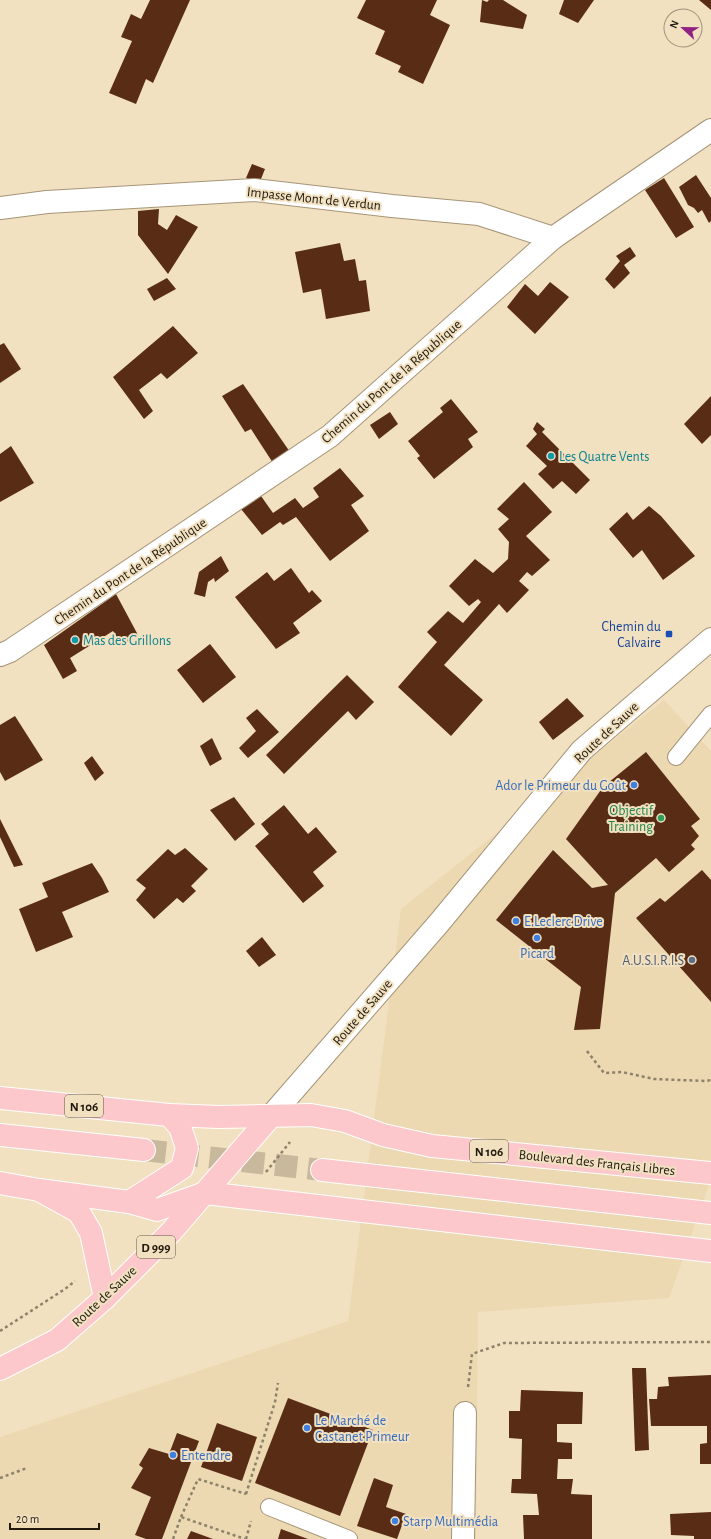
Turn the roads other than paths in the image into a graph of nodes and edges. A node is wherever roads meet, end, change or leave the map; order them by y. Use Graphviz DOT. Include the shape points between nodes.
graph roads {
  1 [pos="711,130"];
  2 [pos="0,208"];
  3 [pos="553,238"];
  4 [pos="711,639"];
  5 [pos="0,655"];
  6 [pos="711,714"];
  7 [pos="676,758"];
  8 [pos="0,1098"];
  9 [pos="169,1115"];
  10 [pos="271,1116"];
  11 [pos="0,1135"];
  12 [pos="144,1150"];
  13 [pos="322,1170"];
  14 [pos="711,1173"];
  15 [pos="0,1183"];
  16 [pos="39,1190"];
  17 [pos="205,1194"];
  18 [pos="129,1202"];
  19 [pos="711,1213"];
  20 [pos="711,1251"];
  21 [pos="105,1298"];
  22 [pos="0,1369"];
  23 [pos="465,1413"];
  24 [pos="269,1507"];
  25 [pos="349,1539"];
  26 [pos="463,1539"];
  1 -- 3 [label="street, Chemin du Pont de la République"];
  2 -- 3 [label="street, Impasse Mont de Verdun" via="47,202 254,190 479,214"];
  3 -- 5 [label="street, Chemin du Pont de la République" via="330,436 10,651"];
  4 -- 10 [label="street, Route de Sauve / D 999" via="582,750 439,923"];
  6 -- 7 [label="lane"];
  8 -- 9 [label="main road, N 106"];
  9 -- 10 [label="main road, N 106"];
  9 -- 18 [label="main road" via="180,1127 187,1148 182,1168"];
  10 -- 14 [label="main road, Boulevard des Français Libres / N 106" via="311,1115 345,1121 384,1135 432,1146"];
  10 -- 17 [label="main road, Route de Sauve / D 999"];
  11 -- 12 [label="main road"];
  13 -- 19 [label="main road"];
  15 -- 16 [label="main road"];
  16 -- 18 [label="main road"];
  16 -- 21 [label="main road" via="78,1212 91,1233"];
  17 -- 18 [label="main road" via="157,1210"];
  17 -- 20 [label="main road"];
  17 -- 21 [label="main road, Route de Sauve / D 999"];
  21 -- 22 [label="main road, Route de Sauve / D 999" via="57,1340"];
  23 -- 26 [label="street"];
  24 -- 25 [label="lane"];
}
